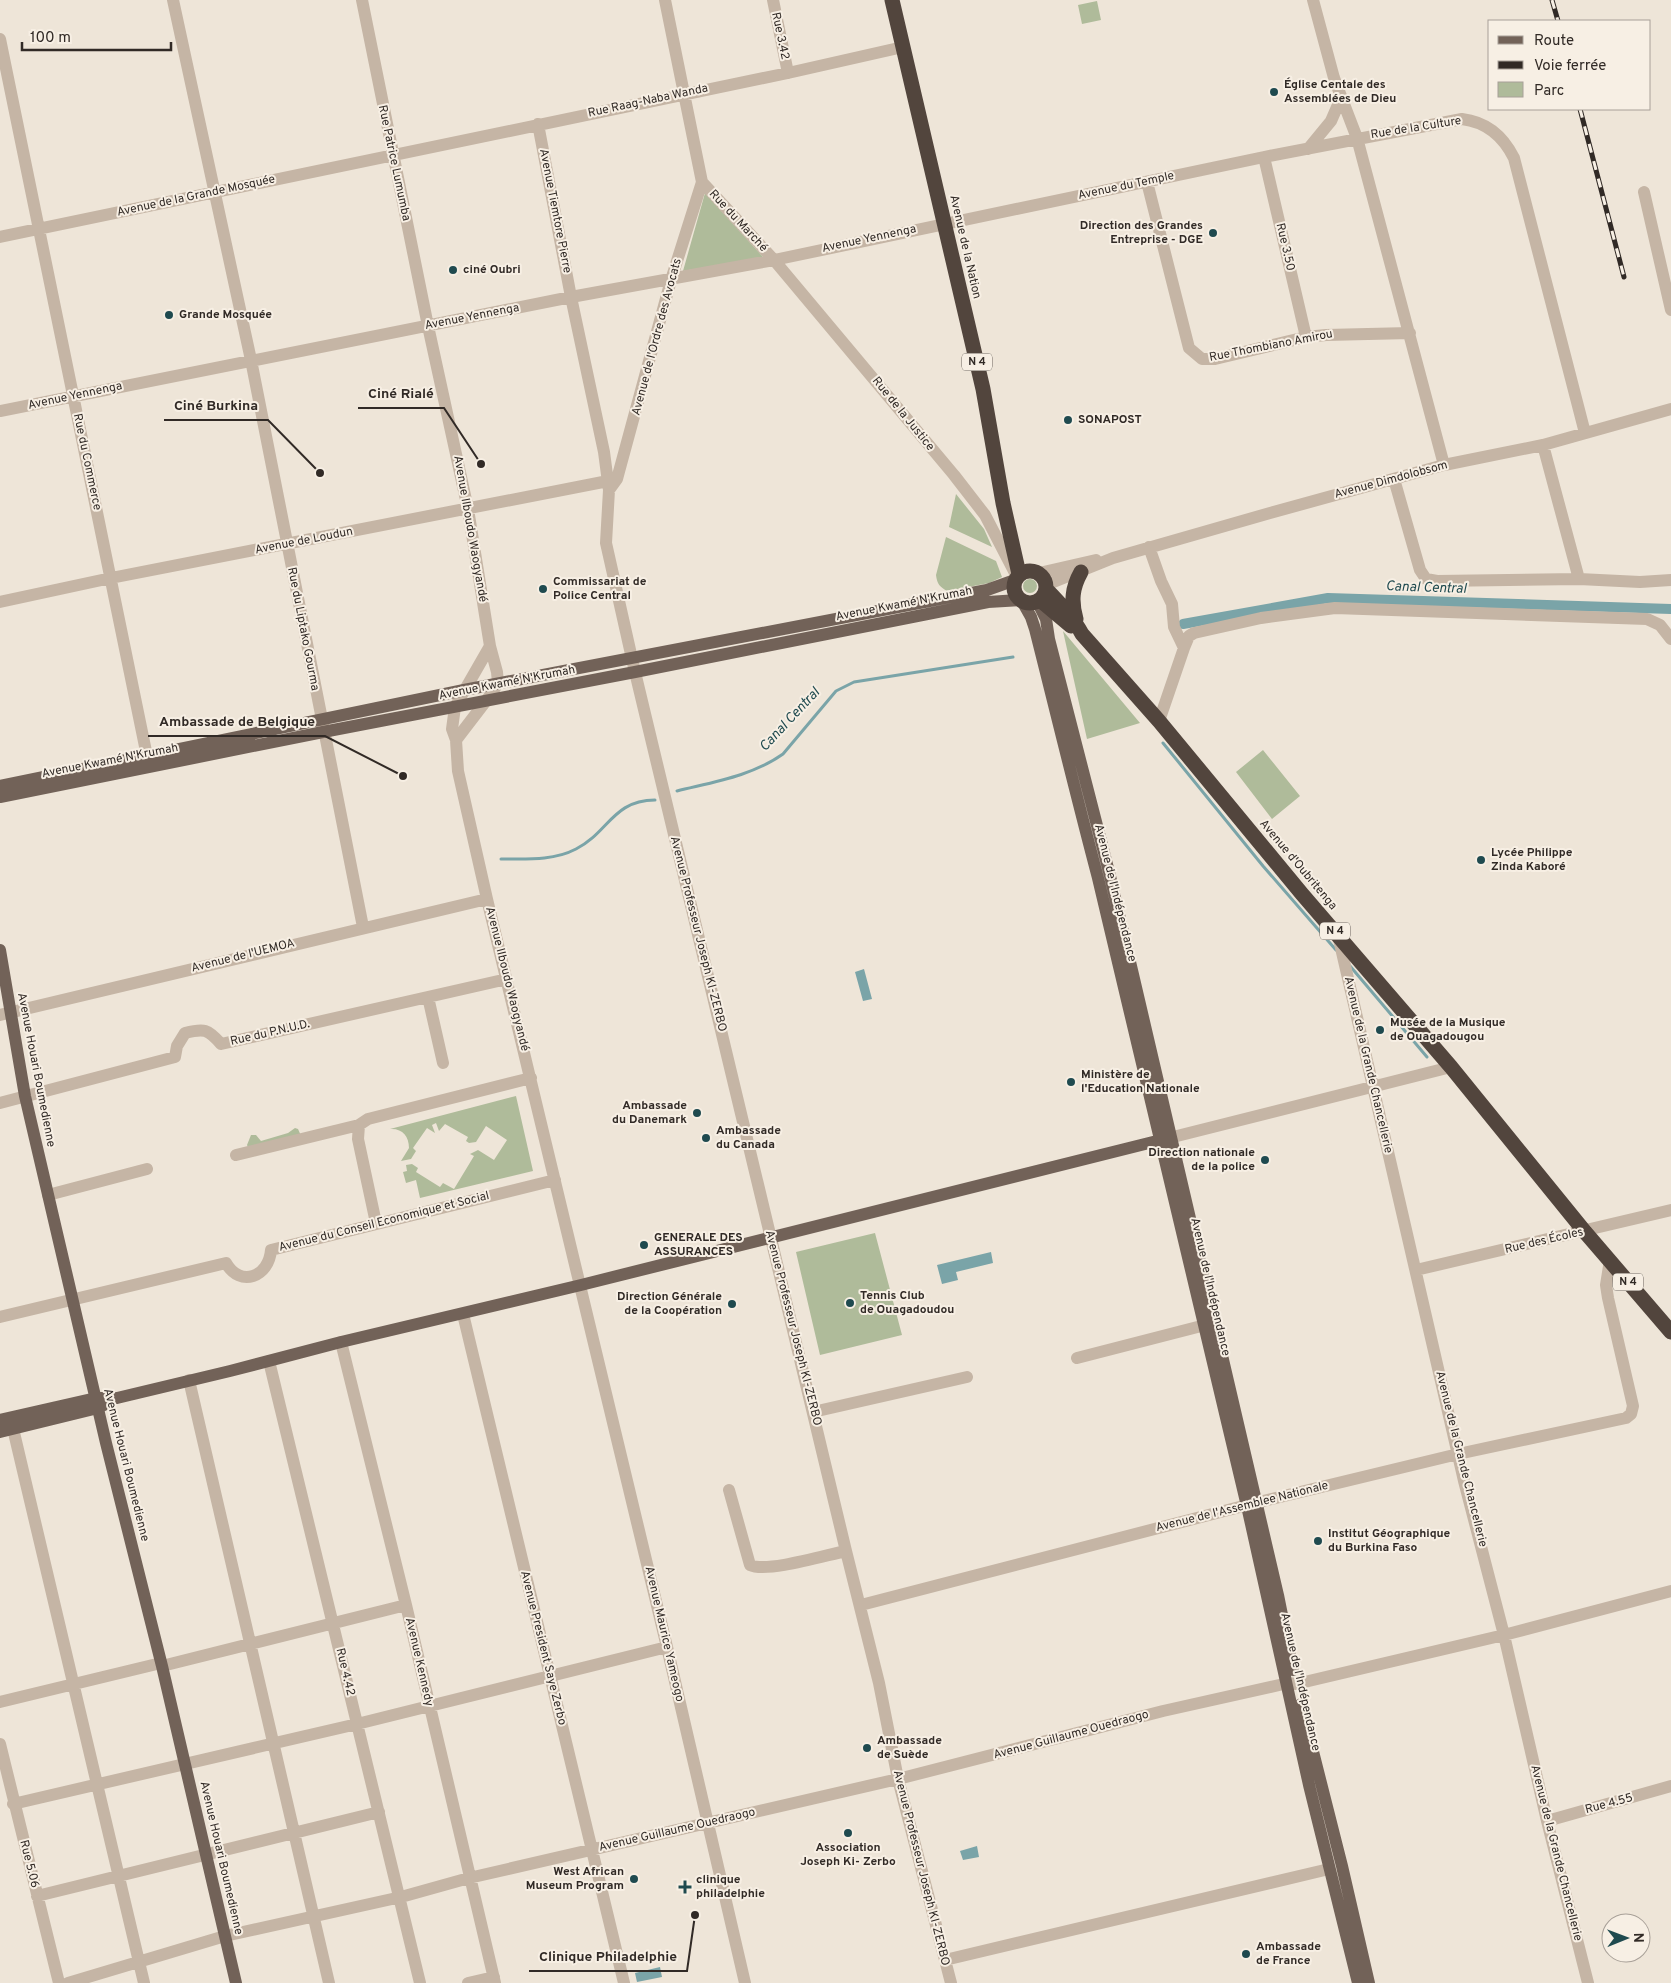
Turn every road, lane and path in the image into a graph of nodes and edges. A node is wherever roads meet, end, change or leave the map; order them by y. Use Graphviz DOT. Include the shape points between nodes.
graph roads {
  1 [pos="173,0"];
  2 [pos="362,0"];
  3 [pos="665,0"];
  4 [pos="772,0"];
  5 [pos="892,0"];
  6 [pos="1313,0"];
  7 [pos="0,38"];
  8 [pos="903,47"];
  9 [pos="788,73"];
  10 [pos="684,93"];
  11 [pos="1341,98"];
  12 [pos="538,124"];
  13 [pos="1357,138"];
  14 [pos="1308,149"];
  15 [pos="392,155"];
  16 [pos="1264,156"];
  17 [pos="702,182"];
  18 [pos="1147,182"];
  19 [pos="1644,192"];
  20 [pos="215,193"];
  21 [pos="943,223"];
  22 [pos="40,229"];
  23 [pos="0,237"];
  24 [pos="774,260"];
  25 [pos="671,280"];
  26 [pos="571,297"];
  27 [pos="1671,310"];
  28 [pos="428,326"];
  29 [pos="1410,333"];
  30 [pos="1306,338"];
  31 [pos="251,360"];
  32 [pos="74,397"];
  33 [pos="1671,410"];
  34 [pos="0,411"];
  35 [pos="1585,433"];
  36 [pos="1543,445"];
  37 [pos="1444,465"];
  38 [pos="1394,479"];
  39 [pos="609,486"];
  40 [pos="468,509"];
  41 [pos="287,545"];
  42 [pos="1149,547"];
  43 [pos="1113,558"];
  44 [pos="1081,572"];
  45 [pos="111,578"];
  46 [pos="1578,579"];
  47 [pos="1671,580"];
  48 [pos="1030,586"];
  49 [pos="0,602"];
  50 [pos="1080,628"];
  51 [pos="1671,639"];
  52 [pos="490,646"];
  53 [pos="726,646"];
  54 [pos="1184,648"];
  55 [pos="632,657"];
  56 [pos="635,672"];
  57 [pos="498,683"];
  58 [pos="464,690"];
  59 [pos="486,700"];
  60 [pos="455,707"];
  61 [pos="1159,721"];
  62 [pos="322,726"];
  63 [pos="456,740"];
  64 [pos="148,761"];
  65 [pos="0,786"];
  66 [pos="0,797"];
  67 [pos="487,899"];
  68 [pos="363,927"];
  69 [pos="1338,934"];
  70 [pos="0,950"];
  71 [pos="507,979"];
  72 [pos="428,997"];
  73 [pos="5,1014"];
  74 [pos="443,1063"];
  75 [pos="1451,1067"];
  76 [pos="531,1078"];
  77 [pos="1373,1088"];
  78 [pos="25,1096"];
  79 [pos="0,1103"];
  80 [pos="359,1125"];
  81 [pos="1167,1139"];
  82 [pos="236,1155"];
  83 [pos="147,1170"];
  84 [pos="555,1180"];
  85 [pos="48,1195"];
  86 [pos="1671,1210"];
  87 [pos="376,1223"];
  88 [pos="1585,1232"];
  89 [pos="771,1238"];
  90 [pos="1610,1260"];
  91 [pos="1416,1270"];
  92 [pos="581,1285"];
  93 [pos="72,1300"];
  94 [pos="463,1314"];
  95 [pos="0,1317"];
  96 [pos="1210,1324"];
  97 [pos="1671,1332"];
  98 [pos="341,1342"];
  99 [pos="1077,1358"];
  100 [pos="269,1360"];
  101 [pos="968,1377"];
  102 [pos="189,1380"];
  103 [pos="97,1403"];
  104 [pos="813,1412"];
  105 [pos="8,1422"];
  106 [pos="0,1432"];
  107 [pos="1458,1454"];
  108 [pos="729,1490"];
  109 [pos="1251,1504"];
  110 [pos="846,1551"];
  111 [pos="1671,1591"];
  112 [pos="861,1604"];
  113 [pos="406,1605"];
  114 [pos="334,1624"];
  115 [pos="1504,1634"];
  116 [pos="250,1644"];
  117 [pos="667,1647"];
  118 [pos="161,1664"];
  119 [pos="549,1676"];
  120 [pos="73,1684"];
  121 [pos="1292,1684"];
  122 [pos="0,1702"];
  123 [pos="429,1706"];
  124 [pos="357,1724"];
  125 [pos="274,1743"];
  126 [pos="0,1744"];
  127 [pos="185,1765"];
  128 [pos="898,1779"];
  129 [pos="98,1784"];
  130 [pos="1671,1786"];
  131 [pos="14,1804"];
  132 [pos="379,1812"];
  133 [pos="1547,1821"];
  134 [pos="708,1822"];
  135 [pos="294,1833"];
  136 [pos="592,1850"];
  137 [pos="206,1854"];
  138 [pos="1329,1869"];
  139 [pos="119,1875"];
  140 [pos="469,1878"];
  141 [pos="37,1896"];
  142 [pos="401,1897"];
  143 [pos="313,1918"];
  144 [pos="225,1936"];
  145 [pos="945,1960"];
  146 [pos="139,1962"];
  147 [pos="495,1980"];
  148 [pos="59,1983"];
  149 [pos="68,1983"];
  150 [pos="144,1983"];
  151 [pos="236,1983"];
  152 [pos="330,1983"];
  153 [pos="420,1983"];
  154 [pos="468,1983"];
  155 [pos="624,1983"];
  156 [pos="745,1983"];
  157 [pos="951,1983"];
  158 [pos="1358,1983"];
  159 [pos="1369,1983"];
  160 [pos="1588,1983"];
  1 -- 20 [label="street, Rue du Liptako Gourma"];
  2 -- 15 [label="street, Rue Patrice Lumumba"];
  3 -- 10 [label="street"];
  4 -- 9 [label="street, Rue 3.42"];
  5 -- 8 [label="highway, Avenue de la Nation / N 4"];
  6 -- 11 [label="street"];
  7 -- 22 [label="street, Rue du Commerce"];
  8 -- 9 [label="street, Rue Raag-Naba Wanda"];
  8 -- 21 [label="highway, Avenue de la Nation / N 4"];
  9 -- 10 [label="street, Rue Raag-Naba Wanda"];
  10 -- 12 [label="street, Rue Raag-Naba Wanda"];
  10 -- 17 [label="street"];
  11 -- 13 [label="street"];
  11 -- 14 [label="street" via="1331,121"];
  12 -- 15 [label="street, Rue Raag-Naba Wanda"];
  12 -- 26 [label="street, Avenue Tiemtore Pierre"];
  13 -- 14 [label="street, Avenue du Temple"];
  13 -- 29 [label="street, Rue de la Culture"];
  13 -- 35 [label="street, Rue de la Culture" via="1462,119 1487,126 1507,145 1519,173"];
  14 -- 16 [label="street, Avenue du Temple"];
  15 -- 20 [label="street, Avenue de la Grande Mosquée"];
  15 -- 28 [label="street, Rue Patrice Lumumba"];
  16 -- 18 [label="street, Avenue du Temple"];
  16 -- 30 [label="street, Rue 3.50"];
  17 -- 24 [label="street, Rue du Marché"];
  17 -- 25 [label="street, Avenue de l'Ordre des Avocats"];
  18 -- 21 [label="street, Avenue du Temple"];
  18 -- 30 [label="street, Rue Thombiano Amirou" via="1189,348 1194,354 1202,359 1215,359"];
  19 -- 27 [label="street"];
  20 -- 22 [label="street, Avenue de la Grande Mosquée"];
  20 -- 31 [label="street, Rue du Liptako Gourma"];
  21 -- 24 [label="street, Avenue Yennenga"];
  21 -- 48 [label="highway, Avenue de la Nation / N 4" via="983,389 1003,503"];
  22 -- 23 [label="street, Avenue de la Grande Mosquée"];
  22 -- 32 [label="street, Rue du Commerce"];
  24 -- 25 [label="street, Avenue Yennenga"];
  24 -- 48 [label="street, Rue de la Justice" via="985,515"];
  25 -- 26 [label="street, Avenue Yennenga"];
  25 -- 39 [label="street, Avenue de l'Ordre des Avocats" via="617,479"];
  26 -- 28 [label="street, Avenue Yennenga"];
  26 -- 39 [label="street, Avenue Tiemtore Pierre"];
  28 -- 31 [label="street, Avenue Yennenga"];
  28 -- 40 [label="street, Avenue Ilboudo Waogyandé"];
  29 -- 30 [label="street, Rue Thombiano Amirou" via="1342,333"];
  29 -- 37 [label="street, Rue de la Culture"];
  31 -- 32 [label="street, Avenue Yennenga"];
  31 -- 41 [label="street, Rue du Liptako Gourma"];
  32 -- 34 [label="street, Avenue Yennenga"];
  32 -- 45 [label="street, Rue du Commerce"];
  33 -- 35 [label="street, Avenue Dimdolobsom"];
  35 -- 36 [label="street, Avenue Dimdolobsom"];
  36 -- 37 [label="street, Avenue Dimdolobsom"];
  36 -- 46 [label="street"];
  37 -- 38 [label="street, Avenue Dimdolobsom"];
  38 -- 42 [label="street, Avenue Dimdolobsom"];
  38 -- 46 [label="street" via="1426,579"];
  39 -- 40 [label="street, Avenue de Loudun"];
  39 -- 55 [label="street, Avenue Professeur Joseph KI-ZERBO" via="606,542"];
  40 -- 41 [label="street, Avenue de Loudun"];
  40 -- 52 [label="street, Avenue Ilboudo Waogyandé"];
  41 -- 45 [label="street, Avenue de Loudun"];
  41 -- 62 [label="street, Rue du Liptako Gourma"];
  42 -- 43 [label="street, Avenue Dimdolobsom"];
  42 -- 54 [label="street" via="1172,604 1174,627"];
  43 -- 44 [label="street, Avenue Dimdolobsom"];
  43 -- 48 [label="street, Avenue Dimdolobsom" via="1080,562"];
  44 -- 48 [label="street, Avenue Dimdolobsom"];
  44 -- 50 [label="highway" via="1072,594"];
  45 -- 49 [label="street, Avenue de Loudun"];
  45 -- 64 [label="street, Rue du Commerce"];
  46 -- 47 [label="street"];
  48 -- 50 [label="highway, Avenue d'Oubritenga / N 4"];
  48 -- 53 [label="main road, Avenue Kwamé N'Krumah" via="987,590"];
  48 -- 53 [label="main road, Avenue Kwamé N'Krumah" via="988,602"];
  48 -- 81 [label="main road, Avenue de l'Indépendance" via="1032,617 1076,796 1104,877"];
  50 -- 61 [label="highway, Avenue d'Oubritenga / N 4"];
  51 -- 54 [label="street" via="1660,625 1647,619 1335,608 1261,618 1194,633"];
  52 -- 57 [label="street, Avenue Ilboudo Waogyandé"];
  52 -- 58 [label="street"];
  53 -- 55 [label="main road, Avenue Kwamé N'Krumah"];
  53 -- 56 [label="main road, Avenue Kwamé N'Krumah"];
  54 -- 61 [label="street"];
  55 -- 56 [label="street, Avenue Professeur Joseph KI-ZERBO"];
  55 -- 57 [label="main road, Avenue Kwamé N'Krumah"];
  56 -- 59 [label="main road, Avenue Kwamé N'Krumah"];
  56 -- 89 [label="street, Avenue Professeur Joseph KI-ZERBO"];
  57 -- 58 [label="main road, Avenue Kwamé N'Krumah"];
  57 -- 59 [label="street"];
  58 -- 60 [label="street"];
  58 -- 62 [label="main road, Avenue Kwamé N'Krumah"];
  59 -- 60 [label="main road, Avenue Kwamé N'Krumah"];
  59 -- 63 [label="street"];
  60 -- 62 [label="main road, Avenue Kwamé N'Krumah"];
  60 -- 63 [label="street, Avenue Ilboudo Waogyandé" via="452,730"];
  61 -- 69 [label="highway, Avenue d'Oubritenga / N 4"];
  62 -- 64 [label="main road, Avenue Kwamé N'Krumah"];
  62 -- 68 [label="street, Rue du Liptako Gourma"];
  63 -- 67 [label="street, Avenue Ilboudo Waogyandé" via="458,771"];
  64 -- 65 [label="main road, Avenue Kwamé N'Krumah"];
  64 -- 66 [label="main road, Avenue Kwamé N'Krumah"];
  67 -- 68 [label="street, Avenue de l'UEMOA"];
  67 -- 71 [label="street, Avenue Ilboudo Waogyandé"];
  68 -- 73 [label="street, Avenue de l'UEMOA"];
  69 -- 75 [label="highway, Avenue d'Oubritenga / N 4"];
  69 -- 77 [label="street, Avenue de la Grande Chancellerie"];
  70 -- 73 [label="main road, Avenue Houari Boumedienne"];
  71 -- 72 [label="street, Rue du P.N.U.D."];
  71 -- 76 [label="street, Avenue Ilboudo Waogyandé"];
  72 -- 74 [label="street"];
  72 -- 78 [label="street, Rue du P.N.U.D." via="221,1044 212,1034 199,1030 185,1033 175,1056"];
  73 -- 78 [label="main road, Avenue Houari Boumedienne"];
  75 -- 77 [label="street"];
  75 -- 88 [label="highway, Avenue d'Oubritenga / N 4"];
  76 -- 80 [label="street" via="368,1119"];
  76 -- 84 [label="street, Avenue Ilboudo Waogyandé"];
  77 -- 81 [label="street"];
  77 -- 91 [label="street, Avenue de la Grande Chancellerie"];
  78 -- 79 [label="street"];
  78 -- 85 [label="main road, Avenue Houari Boumedienne"];
  80 -- 82 [label="street"];
  80 -- 87 [label="street" via="358,1139"];
  81 -- 89 [label="main road"];
  81 -- 96 [label="main road, Avenue de l'Indépendance"];
  83 -- 85 [label="street"];
  84 -- 87 [label="street, Avenue du Conseil Economique et Social"];
  84 -- 92 [label="street, Avenue Ilboudo Waogyandé"];
  85 -- 93 [label="main road, Avenue Houari Boumedienne"];
  86 -- 88 [label="street, Rue des Écoles"];
  87 -- 93 [label="street, Avenue du Conseil Economique et Social" via="271,1250 267,1265 257,1275 235,1275 226,1263"];
  88 -- 90 [label="highway, N 4"];
  88 -- 91 [label="street, Rue des Écoles"];
  89 -- 92 [label="main road"];
  89 -- 104 [label="street, Avenue Professeur Joseph KI-ZERBO"];
  90 -- 97 [label="highway, N 4"];
  90 -- 107 [label="street, Avenue de l'Assemblee Nationale" via="1608,1298 1633,1406 1631,1414 1626,1418"];
  91 -- 107 [label="street, Avenue de la Grande Chancellerie"];
  92 -- 94 [label="main road"];
  92 -- 117 [label="street, Avenue Maurice Yameogo"];
  93 -- 95 [label="street, Avenue du Conseil Economique et Social"];
  93 -- 103 [label="main road, Avenue Houari Boumedienne"];
  94 -- 98 [label="main road"];
  94 -- 119 [label="street, Avenue President Saye Zerbo"];
  96 -- 99 [label="street"];
  96 -- 109 [label="main road, Avenue de l'Indépendance"];
  98 -- 100 [label="main road"];
  98 -- 113 [label="street, Avenue Kennedy"];
  100 -- 102 [label="main road"];
  100 -- 114 [label="street, Rue 4.42"];
  101 -- 104 [label="street"];
  102 -- 103 [label="main road"];
  102 -- 116 [label="street"];
  103 -- 105 [label="main road"];
  103 -- 118 [label="main road, Avenue Houari Boumedienne"];
  104 -- 110 [label="street, Avenue Professeur Joseph KI-ZERBO"];
  105 -- 106 [label="main road"];
  105 -- 120 [label="street"];
  107 -- 109 [label="street, Avenue de l'Assemblee Nationale"];
  107 -- 115 [label="street, Avenue de la Grande Chancellerie"];
  108 -- 110 [label="street" via="750,1565 774,1567"];
  109 -- 112 [label="street, Avenue de l'Assemblee Nationale"];
  109 -- 121 [label="main road, Avenue de l'Indépendance"];
  110 -- 112 [label="street, Avenue Professeur Joseph KI-ZERBO"];
  111 -- 115 [label="street, Avenue Guillaume Ouedraogo"];
  112 -- 128 [label="street, Avenue Professeur Joseph KI-ZERBO"];
  113 -- 114 [label="street"];
  113 -- 123 [label="street, Avenue Kennedy"];
  114 -- 116 [label="street"];
  114 -- 124 [label="street, Rue 4.42"];
  115 -- 121 [label="street, Avenue Guillaume Ouedraogo"];
  115 -- 133 [label="street, Avenue de la Grande Chancellerie"];
  116 -- 118 [label="street"];
  116 -- 125 [label="street"];
  117 -- 119 [label="street"];
  117 -- 134 [label="street, Avenue Maurice Yameogo"];
  118 -- 120 [label="street"];
  118 -- 127 [label="main road, Avenue Houari Boumedienne"];
  119 -- 123 [label="street"];
  119 -- 136 [label="street, Avenue President Saye Zerbo"];
  120 -- 122 [label="street"];
  120 -- 129 [label="street"];
  121 -- 128 [label="street, Avenue Guillaume Ouedraogo" via="1163,1711"];
  121 -- 138 [label="main road, Avenue de l'Indépendance" via="1309,1785"];
  121 -- 159 [label="main road, Avenue de l'Indépendance" via="1342,1866"];
  123 -- 124 [label="street"];
  123 -- 140 [label="street, Avenue Kennedy"];
  124 -- 125 [label="street"];
  124 -- 132 [label="street, Rue 4.42"];
  125 -- 127 [label="street"];
  125 -- 135 [label="street"];
  126 -- 131 [label="street, Rue 5.06"];
  127 -- 129 [label="street"];
  127 -- 137 [label="main road, Avenue Houari Boumedienne"];
  128 -- 134 [label="street, Avenue Guillaume Ouedraogo"];
  128 -- 145 [label="street, Avenue Professeur Joseph KI-ZERBO"];
  129 -- 131 [label="street"];
  129 -- 139 [label="street"];
  130 -- 133 [label="street, Rue 4.55"];
  131 -- 141 [label="street, Rue 5.06"];
  132 -- 135 [label="street"];
  132 -- 142 [label="street, Rue 4.42"];
  133 -- 160 [label="street, Avenue de la Grande Chancellerie"];
  134 -- 136 [label="street, Avenue Guillaume Ouedraogo"];
  134 -- 156 [label="street, Avenue Maurice Yameogo"];
  135 -- 137 [label="street"];
  135 -- 143 [label="street"];
  136 -- 140 [label="street, Avenue Guillaume Ouedraogo"];
  136 -- 155 [label="street, Avenue President Saye Zerbo"];
  137 -- 139 [label="street"];
  137 -- 144 [label="main road, Avenue Houari Boumedienne"];
  138 -- 145 [label="street"];
  138 -- 158 [label="main road, Avenue de l'Indépendance"];
  139 -- 141 [label="street"];
  139 -- 146 [label="street"];
  140 -- 142 [label="street, Avenue Guillaume Ouedraogo"];
  140 -- 147 [label="street, Avenue Kennedy"];
  141 -- 148 [label="street, Rue 5.06"];
  142 -- 143 [label="street, Avenue Guillaume Ouedraogo"];
  142 -- 153 [label="street, Rue 4.42"];
  143 -- 144 [label="street, Avenue Guillaume Ouedraogo"];
  143 -- 152 [label="street"];
  144 -- 146 [label="street, Avenue Guillaume Ouedraogo"];
  144 -- 151 [label="main road, Avenue Houari Boumedienne"];
  145 -- 157 [label="street, Avenue Professeur Joseph KI-ZERBO"];
  146 -- 149 [label="street, Avenue Guillaume Ouedraogo"];
  146 -- 150 [label="street"];
  147 -- 154 [label="street"];
}
